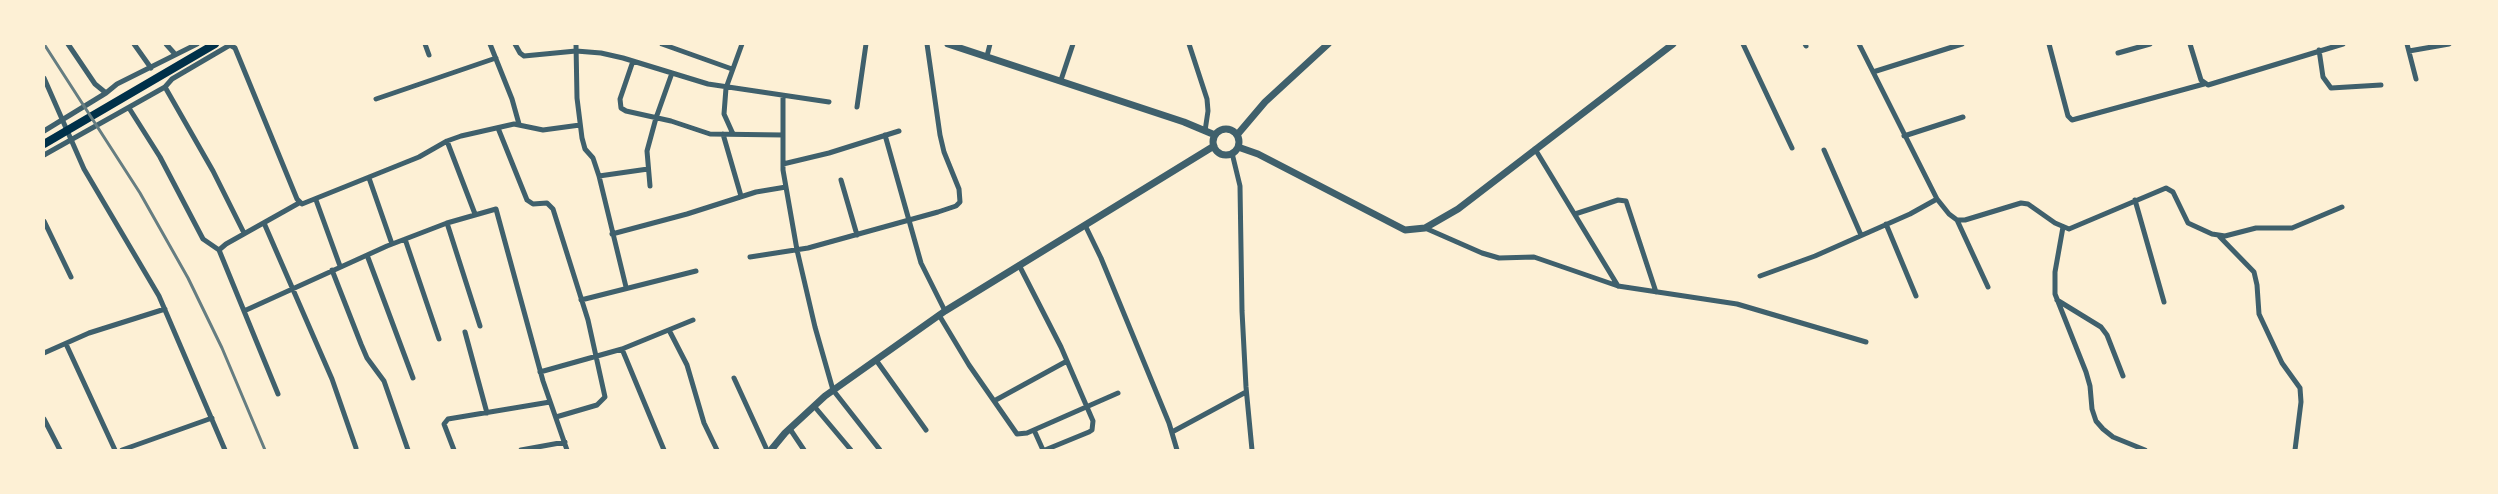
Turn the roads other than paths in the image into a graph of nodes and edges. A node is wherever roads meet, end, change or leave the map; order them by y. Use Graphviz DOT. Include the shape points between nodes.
graph roads {
  1 [pos="68,44"];
  2 [pos="134,44"];
  3 [pos="166,44"];
  4 [pos="197,44"];
  5 [pos="215,44"];
  6 [pos="425,44"];
  7 [pos="490,44"];
  8 [pos="515,44"];
  9 [pos="576,44"];
  10 [pos="662,44"];
  11 [pos="742,44"];
  12 [pos="866,44"];
  13 [pos="927,44"];
  14 [pos="948,44"];
  15 [pos="990,44"];
  16 [pos="1073,44"];
  17 [pos="1189,44"];
  18 [pos="1673,44"];
  19 [pos="1743,44"];
  20 [pos="1859,44"];
  21 [pos="1962,44"];
  22 [pos="2049,44"];
  23 [pos="2150,44"];
  24 [pos="2190,44"];
  25 [pos="2343,44"];
  26 [pos="2407,44"];
  27 [pos="2449,44"];
  28 [pos="233,45"];
  29 [pos="1326,45"];
  30 [pos="2319,50"];
  31 [pos="576,51"];
  32 [pos="2409,51"];
  33 [pos="174,53"];
  34 [pos="2118,53"];
  35 [pos="429,55"];
  36 [pos="987,56"];
  37 [pos="496,58"];
  38 [pos="633,61"];
  39 [pos="151,68"];
  40 [pos="732,69"];
  41 [pos="1873,72"];
  42 [pos="672,73"];
  43 [pos="44,78"];
  44 [pos="2416,79"];
  45 [pos="1061,80"];
  46 [pos="2204,84"];
  47 [pos="2381,85"];
  48 [pos="165,87"];
  49 [pos="726,88"];
  50 [pos="106,93"];
  51 [pos="783,96"];
  52 [pos="376,99"];
  53 [pos="829,102"];
  54 [pos="856,107"];
  55 [pos="129,108"];
  56 [pos="1963,117"];
  57 [pos="656,118"];
  58 [pos="62,120"];
  59 [pos="519,124"];
  60 [pos="580,125"];
  61 [pos="498,128"];
  62 [pos="899,130"];
  63 [pos="44,131"];
  64 [pos="1205,131"];
  65 [pos="723,134"];
  66 [pos="733,134"];
  67 [pos="783,135"];
  68 [pos="885,135"];
  69 [pos="1215,135"];
  70 [pos="1237,135"];
  71 [pos="1904,136"];
  72 [pos="70,140"];
  73 [pos="447,141"];
  74 [pos="44,144"];
  75 [pos="1214,146"];
  76 [pos="1238,147"];
  77 [pos="1792,148"];
  78 [pos="1535,149"];
  79 [pos="1824,150"];
  80 [pos="1232,153"];
  81 [pos="44,155"];
  82 [pos="783,164"];
  83 [pos="648,169"];
  84 [pos="599,176"];
  85 [pos="369,178"];
  86 [pos="841,180"];
  87 [pos="651,186"];
  88 [pos="786,187"];
  89 [pos="741,196"];
  90 [pos="1937,199"];
  91 [pos="316,200"];
  92 [pos="2134,200"];
  93 [pos="299,202"];
  94 [pos="2342,207"];
  95 [pos="475,214"];
  96 [pos="1575,214"];
  97 [pos="910,220"];
  98 [pos="1957,220"];
  99 [pos="44,221"];
  100 [pos="264,223"];
  101 [pos="447,223"];
  102 [pos="1886,224"];
  103 [pos="1085,225"];
  104 [pos="2063,227"];
  105 [pos="1425,228"];
  106 [pos="244,233"];
  107 [pos="612,234"];
  108 [pos="857,235"];
  109 [pos="1861,235"];
  110 [pos="2219,236"];
  111 [pos="405,239"];
  112 [pos="392,244"];
  113 [pos="219,250"];
  114 [pos="797,250"];
  115 [pos="366,255"];
  116 [pos="750,257"];
  117 [pos="1019,265"];
  118 [pos="340,266"];
  119 [pos="332,270"];
  120 [pos="696,271"];
  121 [pos="1760,276"];
  122 [pos="71,278"];
  123 [pos="1618,286"];
  124 [pos="626,287"];
  125 [pos="1988,287"];
  126 [pos="293,288"];
  127 [pos="1656,292"];
  128 [pos="1916,296"];
  129 [pos="581,300"];
  130 [pos="2058,300"];
  131 [pos="2164,302"];
  132 [pos="165,309"];
  133 [pos="244,311"];
  134 [pos="942,313"];
  135 [pos="693,320"];
  136 [pos="480,326"];
  137 [pos="669,330"];
  138 [pos="465,332"];
  139 [pos="439,339"];
  140 [pos="1866,342"];
  141 [pos="66,344"];
  142 [pos="622,349"];
  143 [pos="44,353"];
  144 [pos="596,357"];
  145 [pos="876,360"];
  146 [pos="1067,361"];
  147 [pos="540,372"];
  148 [pos="2123,376"];
  149 [pos="413,378"];
  150 [pos="734,378"];
  151 [pos="833,390"];
  152 [pos="1246,392"];
  153 [pos="1118,393"];
  154 [pos="278,394"];
  155 [pos="994,401"];
  156 [pos="550,402"];
  157 [pos="1087,405"];
  158 [pos="814,406"];
  159 [pos="487,412"];
  160 [pos="556,417"];
  161 [pos="212,418"];
  162 [pos="44,419"];
  163 [pos="790,429"];
  164 [pos="926,430"];
  165 [pos="1034,430"];
  166 [pos="1172,432"];
  167 [pos="565,442"];
  168 [pos="138,448"];
  169 [pos="356,448"];
  170 [pos="60,450"];
  171 [pos="115,450"];
  172 [pos="122,450"];
  173 [pos="225,450"];
  174 [pos="408,450"];
  175 [pos="454,450"];
  176 [pos="521,450"];
  177 [pos="567,450"];
  178 [pos="664,450"];
  179 [pos="717,450"];
  180 [pos="766,450"];
  181 [pos="771,450"];
  182 [pos="804,450"];
  183 [pos="851,450"];
  184 [pos="880,450"];
  185 [pos="1044,450"];
  186 [pos="1177,450"];
  187 [pos="1252,450"];
  188 [pos="2145,450"];
  189 [pos="2295,450"];
  1 -- 50 [label="street" via="87,74"];
  2 -- 39 [label="street"];
  3 -- 33 [label="street"];
  4 -- 33 [label="street"];
  5 -- 74 [label="main road"];
  6 -- 35 [label="street"];
  7 -- 37 [label="street"];
  8 -- 31 [label="street" via="524,56"];
  9 -- 31 [label="street"];
  10 -- 40 [label="street"];
  11 -- 40 [label="street"];
  12 -- 54 [label="street"];
  13 -- 97 [label="street" via="940,135 961,196 956,206"];
  14 -- 36 [label="street"];
  15 -- 36 [label="street"];
  16 -- 45 [label="street"];
  17 -- 64 [label="street" via="1207,99"];
  18 -- 78 [label="street"];
  19 -- 77 [label="street"];
  20 -- 41 [label="street"];
  21 -- 41 [label="street"];
  22 -- 46 [label="street" via="2072,120"];
  23 -- 34 [label="street"];
  24 -- 46 [label="street"];
  25 -- 30 [label="street"];
  26 -- 32 [label="street"];
  27 -- 32 [label="street"];
  28 -- 48 [label="street" via="172,79"];
  28 -- 93 [label="street"];
  29 -- 70 [label="street" via="1265,102"];
  30 -- 46 [label="street"];
  30 -- 47 [label="street" via="2324,77 2331,88"];
  31 -- 38 [label="street"];
  31 -- 60 [label="street"];
  32 -- 44 [label="street"];
  33 -- 39 [label="street"];
  36 -- 45 [label="street"];
  37 -- 52 [label="street"];
  37 -- 59 [label="street"];
  38 -- 42 [label="street"];
  38 -- 57 [label="street" via="620,105 626,111"];
  39 -- 50 [label="street"];
  40 -- 49 [label="street"];
  41 -- 71 [label="street"];
  42 -- 49 [label="street"];
  42 -- 57 [label="street"];
  43 -- 58 [label="street"];
  45 -- 64 [label="street"];
  48 -- 55 [label="street"];
  48 -- 106 [label="street"];
  49 -- 51 [label="street"];
  49 -- 66 [label="street" via="724,114"];
  50 -- 58 [label="street"];
  51 -- 53 [label="street"];
  51 -- 67 [label="street"];
  55 -- 72 [label="street"];
  55 -- 113 [label="street" via="203,239"];
  56 -- 71 [label="street"];
  57 -- 65 [label="street"];
  57 -- 83 [label="street" via="647,152"];
  58 -- 63 [label="street"];
  58 -- 72 [label="street"];
  59 -- 60 [label="street" via="543,130"];
  59 -- 61 [label="street"];
  60 -- 84 [label="street" via="584,145"];
  61 -- 73 [label="street"];
  61 -- 129 [label="street" via="527,200 533,204 547,203 553,209"];
  62 -- 68 [label="street"];
  64 -- 69 [label="street"];
  65 -- 66 [label="street"];
  65 -- 89 [label="street"];
  66 -- 67 [label="street"];
  67 -- 82 [label="street"];
  68 -- 82 [label="street"];
  68 -- 97 [label="street"];
  69 -- 70 [label="street" via="1226,129"];
  69 -- 75 [label="street"];
  70 -- 76 [label="street"];
  71 -- 90 [label="street"];
  72 -- 81 [label="street"];
  72 -- 132 [label="street"];
  73 -- 85 [label="street"];
  73 -- 95 [label="street"];
  75 -- 80 [label="street" via="1223,154"];
  75 -- 103 [label="street"];
  76 -- 80 [label="street"];
  76 -- 105 [label="street" via="1405,230"];
  78 -- 96 [label="street"];
  78 -- 105 [label="street" via="1458,209"];
  79 -- 109 [label="street"];
  80 -- 152 [label="street" via="1240,186"];
  82 -- 88 [label="street"];
  83 -- 84 [label="street"];
  83 -- 87 [label="street"];
  84 -- 107 [label="street"];
  85 -- 91 [label="street"];
  85 -- 112 [label="street"];
  86 -- 108 [label="street"];
  88 -- 89 [label="street"];
  88 -- 114 [label="street"];
  89 -- 107 [label="street"];
  90 -- 98 [label="street"];
  90 -- 102 [label="street"];
  91 -- 93 [label="street"];
  91 -- 118 [label="street"];
  92 -- 104 [label="street" via="2075,228"];
  92 -- 110 [label="street" via="2160,189 2171,190 2188,223"];
  92 -- 131 [label="street"];
  93 -- 100 [label="street"];
  94 -- 110 [label="street" via="2292,228 2256,228"];
  95 -- 101 [label="street"];
  95 -- 147 [label="street" via="492,208 499,213"];
  96 -- 123 [label="street"];
  96 -- 127 [label="street" via="1626,201"];
  97 -- 108 [label="street"];
  97 -- 134 [label="street" via="921,263"];
  98 -- 104 [label="street" via="2021,203"];
  98 -- 125 [label="street"];
  99 -- 122 [label="street"];
  100 -- 106 [label="street"];
  100 -- 126 [label="street"];
  101 -- 111 [label="street"];
  101 -- 136 [label="street"];
  102 -- 109 [label="street"];
  102 -- 128 [label="street"];
  103 -- 117 [label="street"];
  103 -- 166 [label="street"];
  104 -- 130 [label="street" via="2054,283"];
  105 -- 123 [label="street" via="1482,253 1499,258 1534,257"];
  106 -- 113 [label="street"];
  107 -- 124 [label="street"];
  108 -- 114 [label="street"];
  109 -- 121 [label="street"];
  110 -- 189 [label="street" via="2254,272 2259,314 2282,363 2300,388"];
  111 -- 112 [label="street"];
  111 -- 139 [label="street"];
  112 -- 115 [label="street"];
  113 -- 133 [label="street"];
  114 -- 116 [label="street"];
  114 -- 151 [label="street"];
  115 -- 118 [label="street"];
  115 -- 149 [label="street"];
  117 -- 134 [label="street"];
  117 -- 146 [label="street"];
  118 -- 119 [label="street"];
  119 -- 126 [label="street"];
  119 -- 174 [label="street" via="367,358 384,381"];
  120 -- 124 [label="street"];
  123 -- 127 [label="street"];
  124 -- 129 [label="street"];
  126 -- 133 [label="street"];
  126 -- 169 [label="street"];
  127 -- 140 [label="street" via="1764,310"];
  129 -- 144 [label="street"];
  130 -- 148 [label="street" via="2101,327"];
  130 -- 188 [label="street" via="2086,372 2096,421 2114,436"];
  132 -- 141 [label="street"];
  132 -- 161 [label="street"];
  133 -- 154 [label="street"];
  134 -- 145 [label="street"];
  134 -- 155 [label="street" via="969,365"];
  135 -- 137 [label="street"];
  137 -- 142 [label="street"];
  137 -- 179 [label="street" via="687,365 704,423"];
  138 -- 159 [label="street"];
  141 -- 143 [label="street"];
  141 -- 171 [label="street"];
  142 -- 144 [label="street"];
  142 -- 178 [label="street"];
  144 -- 147 [label="street"];
  144 -- 160 [label="street" via="604,400"];
  145 -- 151 [label="street"];
  145 -- 164 [label="street"];
  146 -- 155 [label="street"];
  146 -- 157 [label="street"];
  147 -- 156 [label="street"];
  150 -- 180 [label="street"];
  151 -- 158 [label="street"];
  151 -- 184 [label="street"];
  152 -- 166 [label="street"];
  152 -- 187 [label="street"];
  153 -- 157 [label="street"];
  155 -- 165 [label="street" via="1017,434"];
  156 -- 159 [label="street"];
  156 -- 160 [label="street"];
  157 -- 165 [label="street"];
  157 -- 185 [label="street" via="1092,430"];
  158 -- 163 [label="street"];
  158 -- 183 [label="street"];
  159 -- 175 [label="street" via="445,421"];
  160 -- 167 [label="street"];
  161 -- 168 [label="street"];
  161 -- 173 [label="street"];
  162 -- 170 [label="street"];
  163 -- 181 [label="street"];
  163 -- 182 [label="street"];
  165 -- 185 [label="street"];
  166 -- 186 [label="street"];
  167 -- 176 [label="street"];
  167 -- 177 [label="street"];
  168 -- 172 [label="street"];
}
